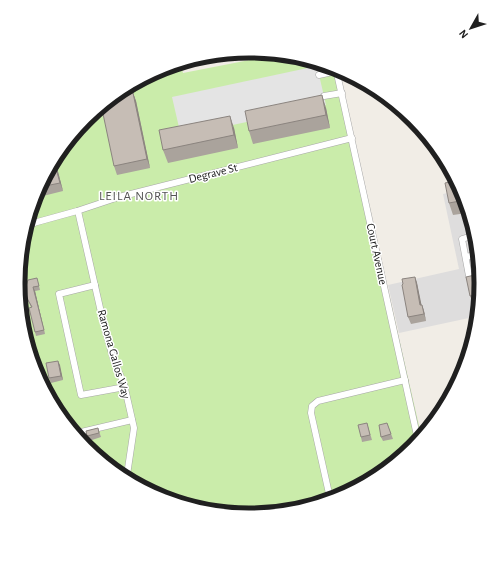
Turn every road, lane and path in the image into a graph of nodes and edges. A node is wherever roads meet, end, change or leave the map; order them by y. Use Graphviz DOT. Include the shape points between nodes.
graph roads {
  1 [pos="328,73"];
  2 [pos="319,75"];
  3 [pos="339,78"];
  4 [pos="342,93"];
  5 [pos="324,96"];
  6 [pos="352,138"];
  7 [pos="78,211"];
  8 [pos="34,223"];
  9 [pos="469,237"];
  10 [pos="472,256"];
  11 [pos="466,257"];
  12 [pos="474,275"];
  13 [pos="95,285"];
  14 [pos="405,380"];
  15 [pos="125,387"];
  16 [pos="132,420"];
  17 [pos="82,432"];
  18 [pos="416,433"];
  19 [pos="127,471"];
  20 [pos="329,493"];
  1 -- 2 [label="street"];
  3 -- 4 [label="street, Court Avenue"];
  4 -- 5 [label="street"];
  4 -- 6 [label="street, Court Avenue"];
  6 -- 7 [label="street, Degrave St" via="126,195"];
  6 -- 14 [label="street, Court Avenue"];
  7 -- 8 [label="street, Degrave St"];
  7 -- 13 [label="street, Ramona Gallos Way"];
  9 -- 11 [label="street" via="462,239"];
  10 -- 11 [label="street"];
  11 -- 12 [label="street" via="469,276"];
  13 -- 15 [label="street, Ramona Gallos Way" via="113,358"];
  13 -- 15 [label="street" via="59,294 81,395"];
  14 -- 18 [label="street, Court Avenue"];
  14 -- 20 [label="street" via="318,401 312,406 311,413"];
  15 -- 16 [label="street, Ramona Gallos Way"];
  16 -- 17 [label="street"];
  16 -- 19 [label="street, Ramona Gallos Way" via="134,434"];
}
